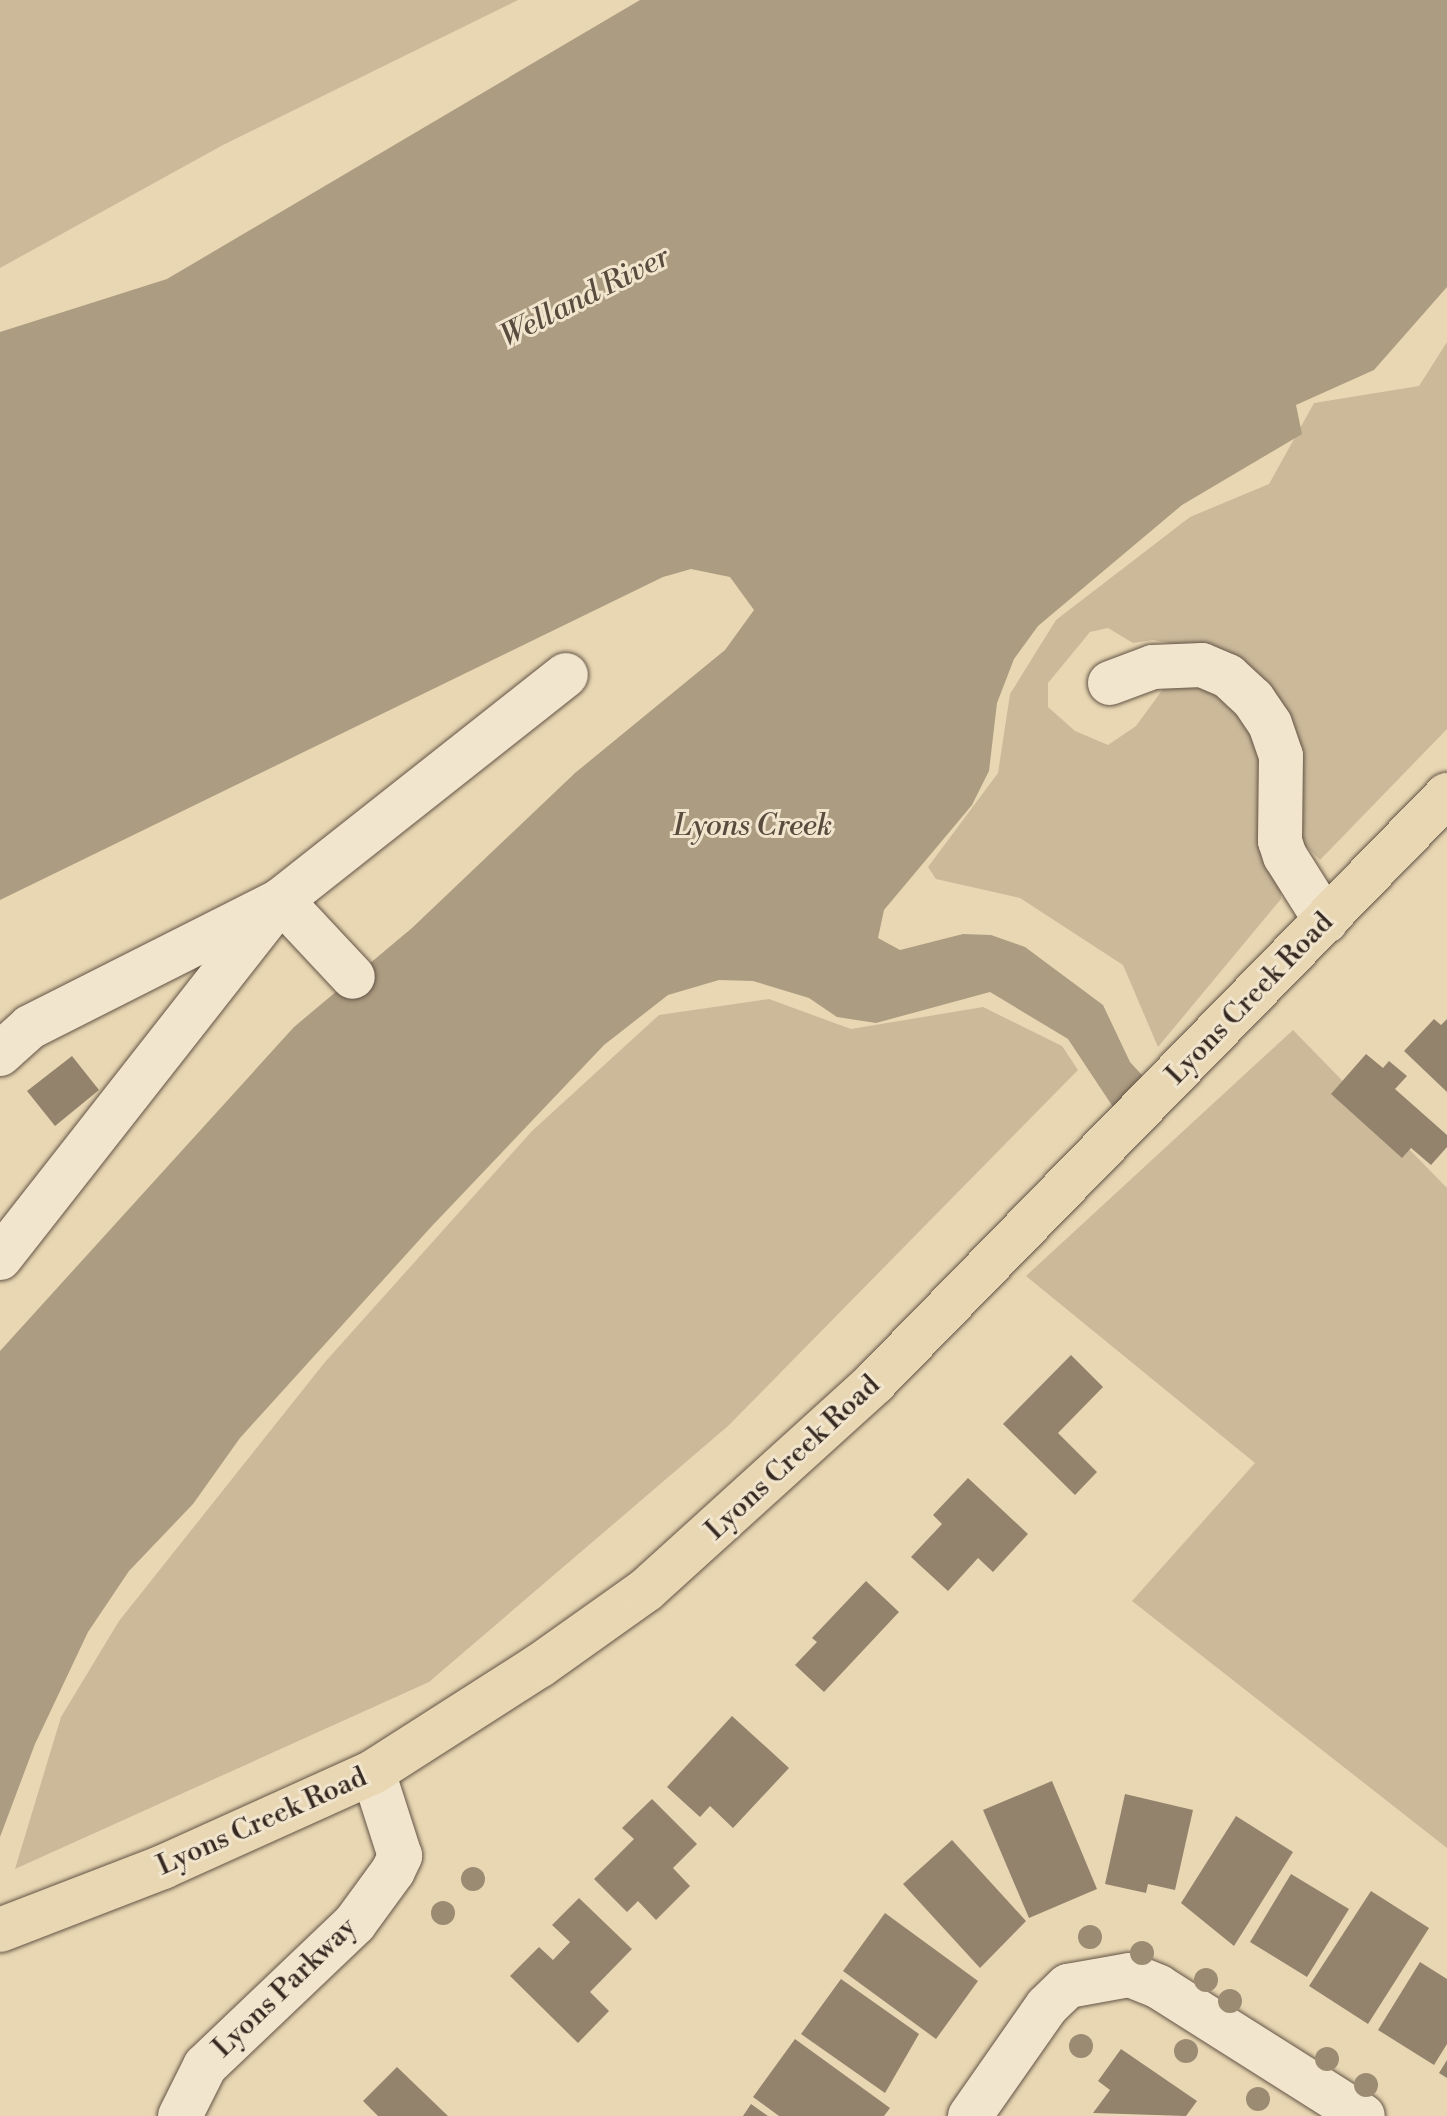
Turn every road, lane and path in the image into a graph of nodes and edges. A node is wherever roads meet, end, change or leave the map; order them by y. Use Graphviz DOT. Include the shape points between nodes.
graph roads {
  1 [pos="566,675"];
  2 [pos="1110,683"];
  3 [pos="1447,795"];
  4 [pos="281,900"];
  5 [pos="1326,921"];
  6 [pos="353,977"];
  7 [pos="0,1054"];
  8 [pos="0,1258"];
  9 [pos="373,1772"];
  10 [pos="0,1930"];
  11 [pos="190,2110"];
  12 [pos="970,2116"];
  13 [pos="1363,2116"];
  1 -- 4 [label="street"];
  2 -- 5 [label="street" via="1153,667 1202,665 1228,676 1253,699 1270,724 1281,756 1280,841"];
  3 -- 5 [label="main road, Lyons Creek Road"];
  4 -- 6 [label="street"];
  4 -- 7 [label="street" via="30,1027"];
  4 -- 8 [label="street"];
  5 -- 9 [label="main road, Lyons Creek Road" via="886,1371 708,1539 539,1666"];
  9 -- 10 [label="main road, Lyons Creek Road" via="163,1867"];
  9 -- 11 [label="street, Lyons Parkway" via="400,1856 393,1871 317,1962 215,2055"];
  12 -- 13 [label="street" via="1047,2006 1068,1986 1130,1975 1159,1987"];
}
